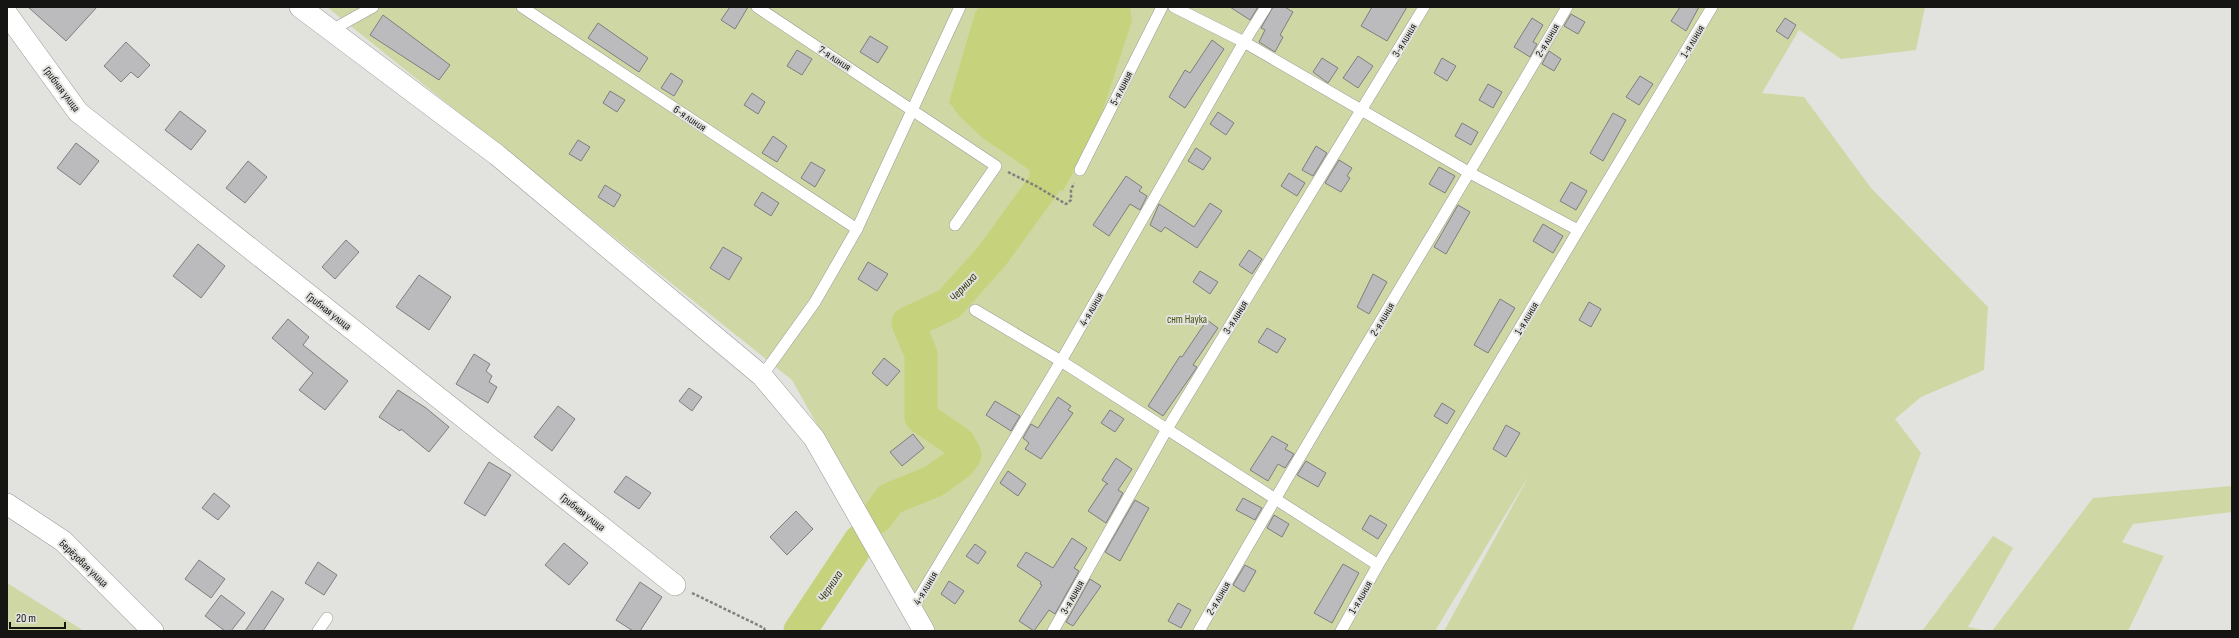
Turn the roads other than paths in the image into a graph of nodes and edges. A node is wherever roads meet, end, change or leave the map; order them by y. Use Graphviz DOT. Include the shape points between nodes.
graph roads {
  1 [pos="300,7"];
  2 [pos="374,7"];
  3 [pos="522,7"];
  4 [pos="757,7"];
  5 [pos="960,7"];
  6 [pos="1162,7"];
  7 [pos="1174,7"];
  8 [pos="1266,7"];
  9 [pos="1424,7"];
  10 [pos="1567,7"];
  11 [pos="1712,7"];
  12 [pos="7,14"];
  13 [pos="330,31"];
  14 [pos="1244,42"];
  15 [pos="1362,111"];
  16 [pos="912,112"];
  17 [pos="1080,170"];
  18 [pos="1470,173"];
  19 [pos="955,225"];
  20 [pos="857,229"];
  21 [pos="1578,230"];
  22 [pos="975,310"];
  23 [pos="1061,361"];
  24 [pos="762,376"];
  25 [pos="1167,429"];
  26 [pos="1274,499"];
  27 [pos="7,504"];
  28 [pos="1378,565"];
  29 [pos="675,585"];
  30 [pos="912,610"];
  31 [pos="327,618"];
  32 [pos="153,631"];
  33 [pos="318,631"];
  34 [pos="924,631"];
  35 [pos="1053,631"];
  36 [pos="1199,631"];
  37 [pos="1341,631"];
  1 -- 13 [label="street"];
  2 -- 13 [label="lane"];
  3 -- 20 [label="lane, 6-я линия"];
  4 -- 16 [label="lane, 7-я линия"];
  5 -- 16 [label="lane"];
  6 -- 17 [label="lane, 5-я линия"];
  7 -- 14 [label="lane"];
  8 -- 14 [label="lane, 4-я линия"];
  9 -- 15 [label="lane, 3-я линия"];
  10 -- 18 [label="lane, 2-я линия"];
  11 -- 21 [label="lane, 1-я линия"];
  12 -- 29 [label="street, Грибная улица" via="78,112"];
  13 -- 24 [label="street" via="496,155"];
  14 -- 15 [label="lane"];
  14 -- 23 [label="lane, 4-я линия"];
  15 -- 18 [label="lane"];
  15 -- 25 [label="lane, 3-я линия"];
  16 -- 19 [label="lane, 7-я линия" via="996,166"];
  16 -- 20 [label="lane"];
  18 -- 21 [label="lane"];
  18 -- 26 [label="lane, 2-я линия"];
  20 -- 24 [label="lane" via="815,302"];
  21 -- 28 [label="lane, 1-я линия"];
  22 -- 23 [label="lane"];
  23 -- 25 [label="lane"];
  23 -- 30 [label="lane, 4-я линия"];
  24 -- 30 [label="street" via="814,438"];
  25 -- 26 [label="lane"];
  25 -- 35 [label="lane, 3-я линия"];
  26 -- 28 [label="lane"];
  26 -- 36 [label="lane, 2-я линия"];
  27 -- 32 [label="street, Берёзовая улица" via="63,541"];
  28 -- 37 [label="lane, 1-я линия"];
  30 -- 34 [label="street"];
  31 -- 33 [label="lane"];
}
